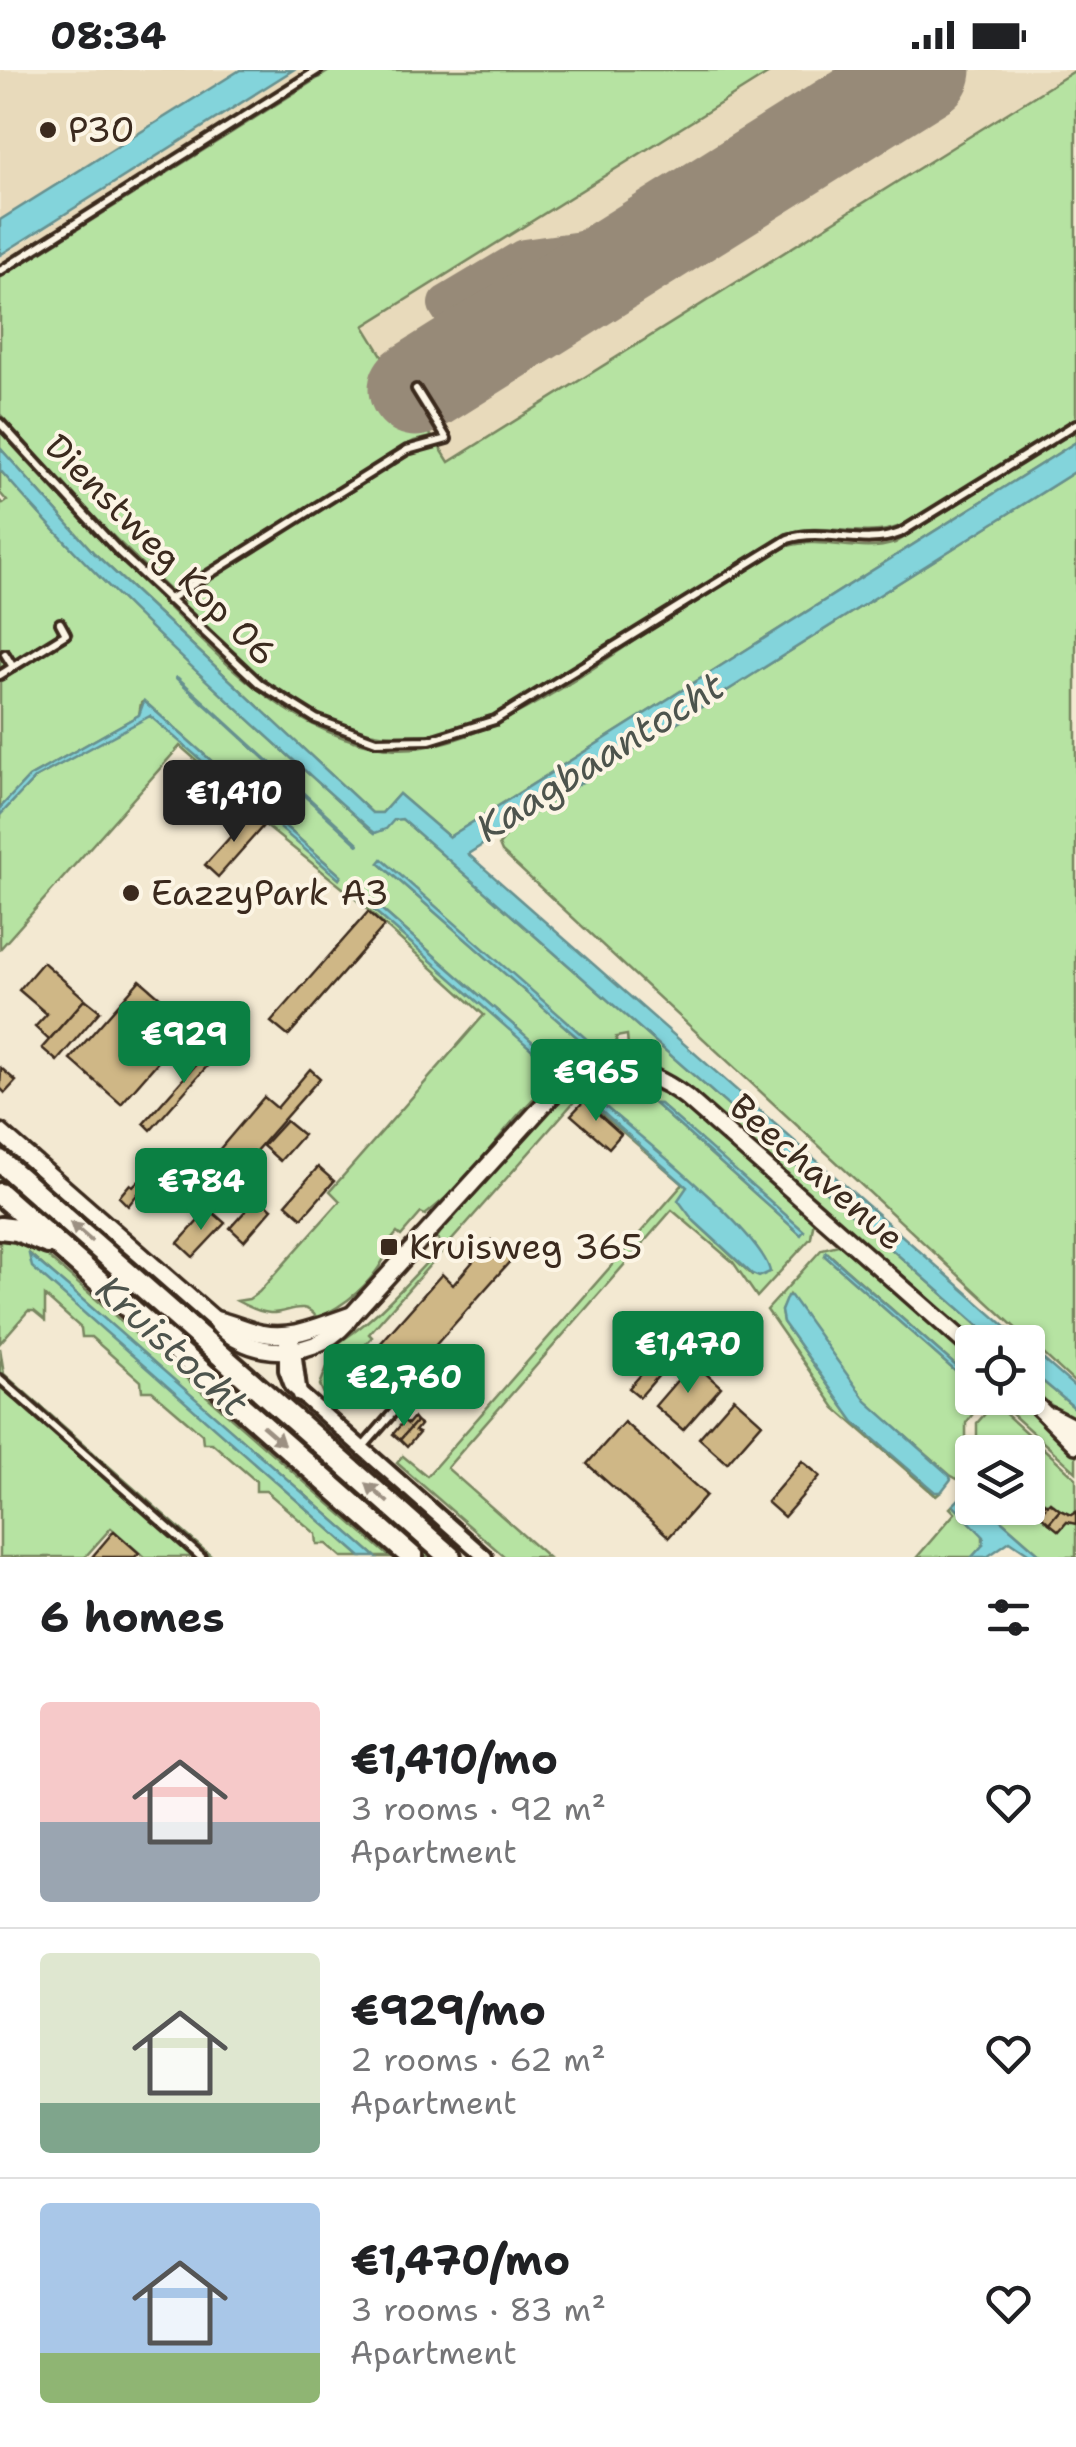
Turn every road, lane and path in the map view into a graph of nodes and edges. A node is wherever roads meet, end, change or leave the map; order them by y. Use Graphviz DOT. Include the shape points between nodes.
graph roads {
  1 [pos="318,70"];
  2 [pos="0,271"];
  3 [pos="416,388"];
  4 [pos="0,422"];
  5 [pos="1076,424"];
  6 [pos="168,600"];
  7 [pos="60,623"];
  8 [pos="5,654"];
  9 [pos="13,667"];
  10 [pos="0,675"];
  11 [pos="0,1132"];
  12 [pos="0,1161"];
  13 [pos="0,1194"];
  14 [pos="0,1228"];
  15 [pos="63,1250"];
  16 [pos="352,1316"];
  17 [pos="214,1319"];
  18 [pos="289,1334"];
  19 [pos="955,1334"];
  20 [pos="290,1351"];
  21 [pos="0,1380"];
  22 [pos="404,1400"];
  23 [pos="1045,1411"];
  24 [pos="1048,1414"];
  25 [pos="1076,1430"];
  26 [pos="1076,1444"];
  27 [pos="362,1448"];
  28 [pos="201,1557"];
  29 [pos="412,1557"];
  30 [pos="450,1557"];
  31 [pos="485,1557"];
  1 -- 2 [label="lane"];
  3 -- 6 [label="lane" via="447,439 407,450"];
  4 -- 6 [label="lane, Dienstweg Kop 06"];
  5 -- 6 [label="lane, Dienstweg Kop 06" via="900,533 872,540 813,534 788,539 505,714 441,738 363,738 292,707"];
  7 -- 9 [label="lane" via="66,634"];
  8 -- 9 [label="lane"];
  9 -- 10 [label="lane"];
  11 -- 17 [label="street"];
  30 -- 12 [label="highway, one-way"];
  13 -- 15 [label="highway"];
  14 -- 15 [label="highway"];
  15 -- 29 [label="highway, one-way"];
  16 -- 18 [label="street, Beechavenue"];
  16 -- 19 [label="street, Beechavenue" via="541,1104 576,1077 622,1068 651,1075 686,1096"];
  16 -- 20 [label="street, Beechavenue" via="330,1339"];
  17 -- 18 [label="street"];
  17 -- 20 [label="street" via="244,1342"];
  18 -- 20 [label="street"];
  20 -- 27 [label="street" via="288,1380"];
  21 -- 28 [label="lane"];
  22 -- 27 [label="lane"];
  23 -- 24 [label="street"];
  24 -- 25 [label="street"];
  24 -- 26 [label="street"];
  27 -- 31 [label="street"];
}
